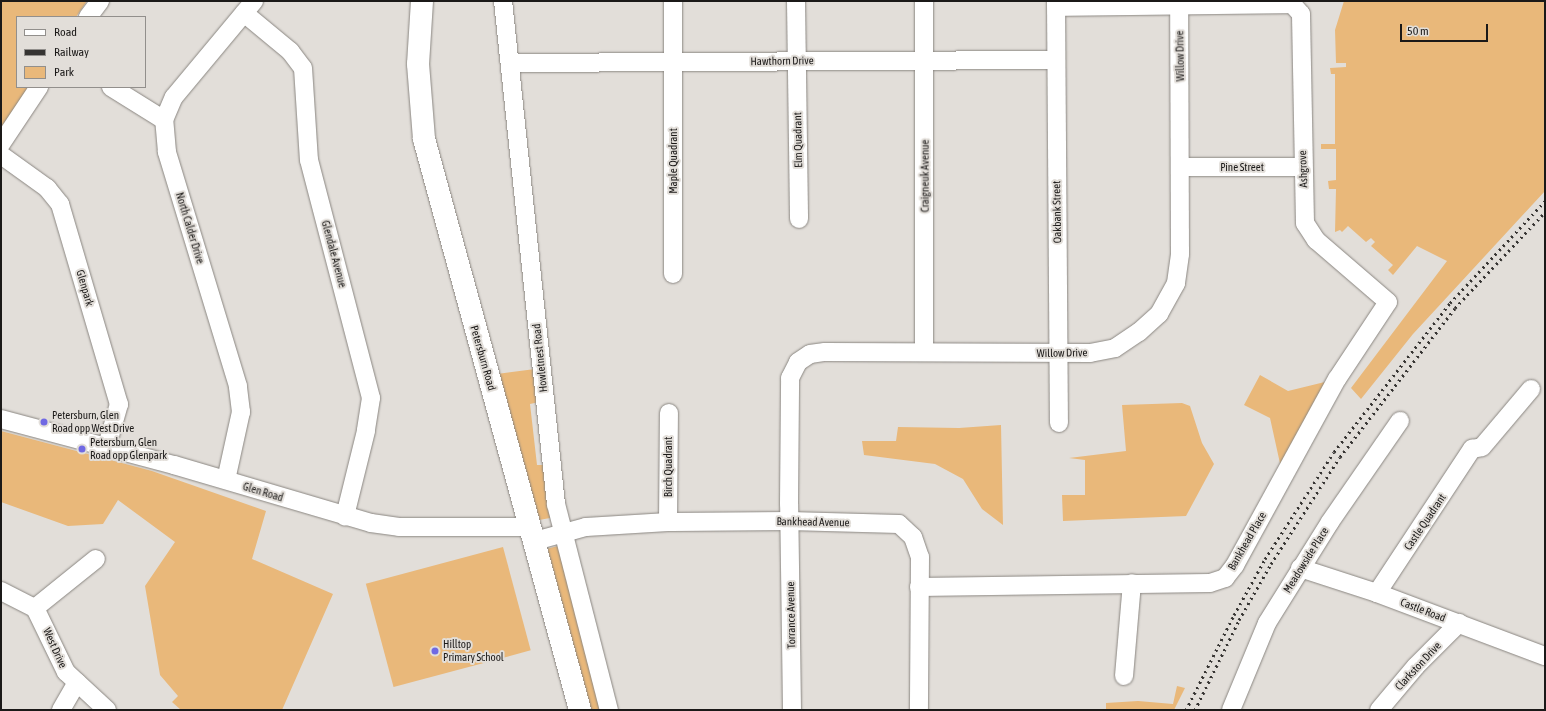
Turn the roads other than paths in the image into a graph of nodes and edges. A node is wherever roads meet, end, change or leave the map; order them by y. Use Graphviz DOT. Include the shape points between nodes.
graph roads {
  1 [pos="100,1"];
  2 [pos="422,1"];
  3 [pos="503,1"];
  4 [pos="673,1"];
  5 [pos="796,1"];
  6 [pos="924,1"];
  7 [pos="1179,3"];
  8 [pos="1056,4"];
  9 [pos="249,7"];
  10 [pos="89,16"];
  11 [pos="924,59"];
  12 [pos="1055,60"];
  13 [pos="797,61"];
  14 [pos="673,62"];
  15 [pos="510,63"];
  16 [pos="38,88"];
  17 [pos="113,88"];
  18 [pos="164,120"];
  19 [pos="1,144"];
  20 [pos="1,155"];
  21 [pos="1181,167"];
  22 [pos="1302,167"];
  23 [pos="799,219"];
  24 [pos="667,265"];
  25 [pos="1388,302"];
  26 [pos="924,351"];
  27 [pos="1058,355"];
  28 [pos="1531,389"];
  29 [pos="668,413"];
  30 [pos="1,419"];
  31 [pos="1400,421"];
  32 [pos="1059,423"];
  33 [pos="107,446"];
  34 [pos="226,480"];
  35 [pos="344,516"];
  36 [pos="789,521"];
  37 [pos="668,522"];
  38 [pos="564,532"];
  39 [pos="533,534"];
  40 [pos="96,559"];
  41 [pos="1300,568"];
  42 [pos="1132,583"];
  43 [pos="919,587"];
  44 [pos="1,591"];
  45 [pos="1377,593"];
  46 [pos="35,608"];
  47 [pos="1459,624"];
  48 [pos="1545,656"];
  49 [pos="1124,676"];
  50 [pos="77,682"];
  51 [pos="61,710"];
  52 [pos="108,710"];
  53 [pos="580,710"];
  54 [pos="608,710"];
  55 [pos="792,710"];
  56 [pos="919,710"];
  57 [pos="1231,710"];
  58 [pos="1379,710"];
  1 -- 10 [label="street"];
  2 -- 39 [label="main road, Petersburn Road" via="418,64 424,139"];
  3 -- 15 [label="street, Howletnest Road"];
  4 -- 14 [label="street, Maple Quadrant"];
  5 -- 13 [label="street, Elm Quadrant"];
  6 -- 11 [label="street, Craigneuk Avenue"];
  7 -- 8 [label="street"];
  7 -- 21 [label="street, Willow Drive"];
  7 -- 22 [label="street, Ashgrove" via="1292,4 1301,14"];
  8 -- 12 [label="street, Oakbank Street"];
  9 -- 18 [label="street, North Calder Drive" via="174,97"];
  9 -- 35 [label="street, Glendale Avenue" via="303,68 309,160 371,398 366,431"];
  11 -- 12 [label="street, Hawthorn Drive"];
  11 -- 13 [label="street, Hawthorn Drive"];
  11 -- 26 [label="street, Craigneuk Avenue"];
  12 -- 27 [label="street, Oakbank Street"];
  13 -- 14 [label="street, Hawthorn Drive"];
  13 -- 23 [label="street, Elm Quadrant"];
  14 -- 15 [label="street, Hawthorn Drive"];
  14 -- 24 [label="street, Maple Quadrant"];
  15 -- 38 [label="street, Howletnest Road" via="556,504"];
  16 -- 19 [label="street"];
  17 -- 18 [label="street"];
  18 -- 34 [label="street, North Calder Drive" via="167,152 238,386 241,412"];
  20 -- 33 [label="street, Glenpark" via="47,188 60,204 119,404"];
  21 -- 22 [label="street, Pine Street"];
  21 -- 27 [label="street, Willow Drive" via="1180,254 1176,283 1159,314 1140,332 1115,348"];
  22 -- 25 [label="street, Ashgrove" via="1305,223 1316,240"];
  25 -- 42 [label="street, Bankhead Place" via="1333,386 1230,572 1224,578 1210,582"];
  26 -- 27 [label="street, Willow Drive"];
  26 -- 36 [label="street, Willow Drive" via="825,352 810,354 798,362 790,378"];
  27 -- 32 [label="street, Oakbank Street"];
  28 -- 45 [label="street, Castle Quadrant" via="1482,447 1472,449"];
  29 -- 37 [label="street, Birch Quadrant"];
  30 -- 33 [label="street, Glen Road"];
  31 -- 41 [label="street, Meadowside Place"];
  33 -- 34 [label="street, Glen Road"];
  34 -- 35 [label="street, Glen Road"];
  35 -- 39 [label="street, Glen Road" via="399,528"];
  36 -- 37 [label="street, Bankhead Avenue"];
  36 -- 43 [label="street, Bankhead Avenue" via="899,524 908,529 918,546"];
  36 -- 55 [label="street, Torrance Avenue"];
  37 -- 38 [label="street, Bankhead Avenue" via="586,527"];
  38 -- 39 [label="street, Bankhead Avenue"];
  38 -- 54 [label="street, Howletnest Road"];
  39 -- 53 [label="main road, Petersburn Road"];
  40 -- 46 [label="street"];
  41 -- 45 [label="street, Castle Road"];
  41 -- 57 [label="street, Meadowside Place" via="1267,623"];
  42 -- 43 [label="street, Bankhead Place"];
  42 -- 49 [label="street"];
  43 -- 56 [label="street, Bankhead Avenue"];
  44 -- 46 [label="street"];
  45 -- 47 [label="street, Castle Road"];
  46 -- 50 [label="street, West Drive" via="66,672"];
  47 -- 48 [label="street, Castle Road"];
  47 -- 58 [label="street, Clarkston Drive" via="1416,666"];
  50 -- 51 [label="street"];
  50 -- 52 [label="street, West Drive"];
}
